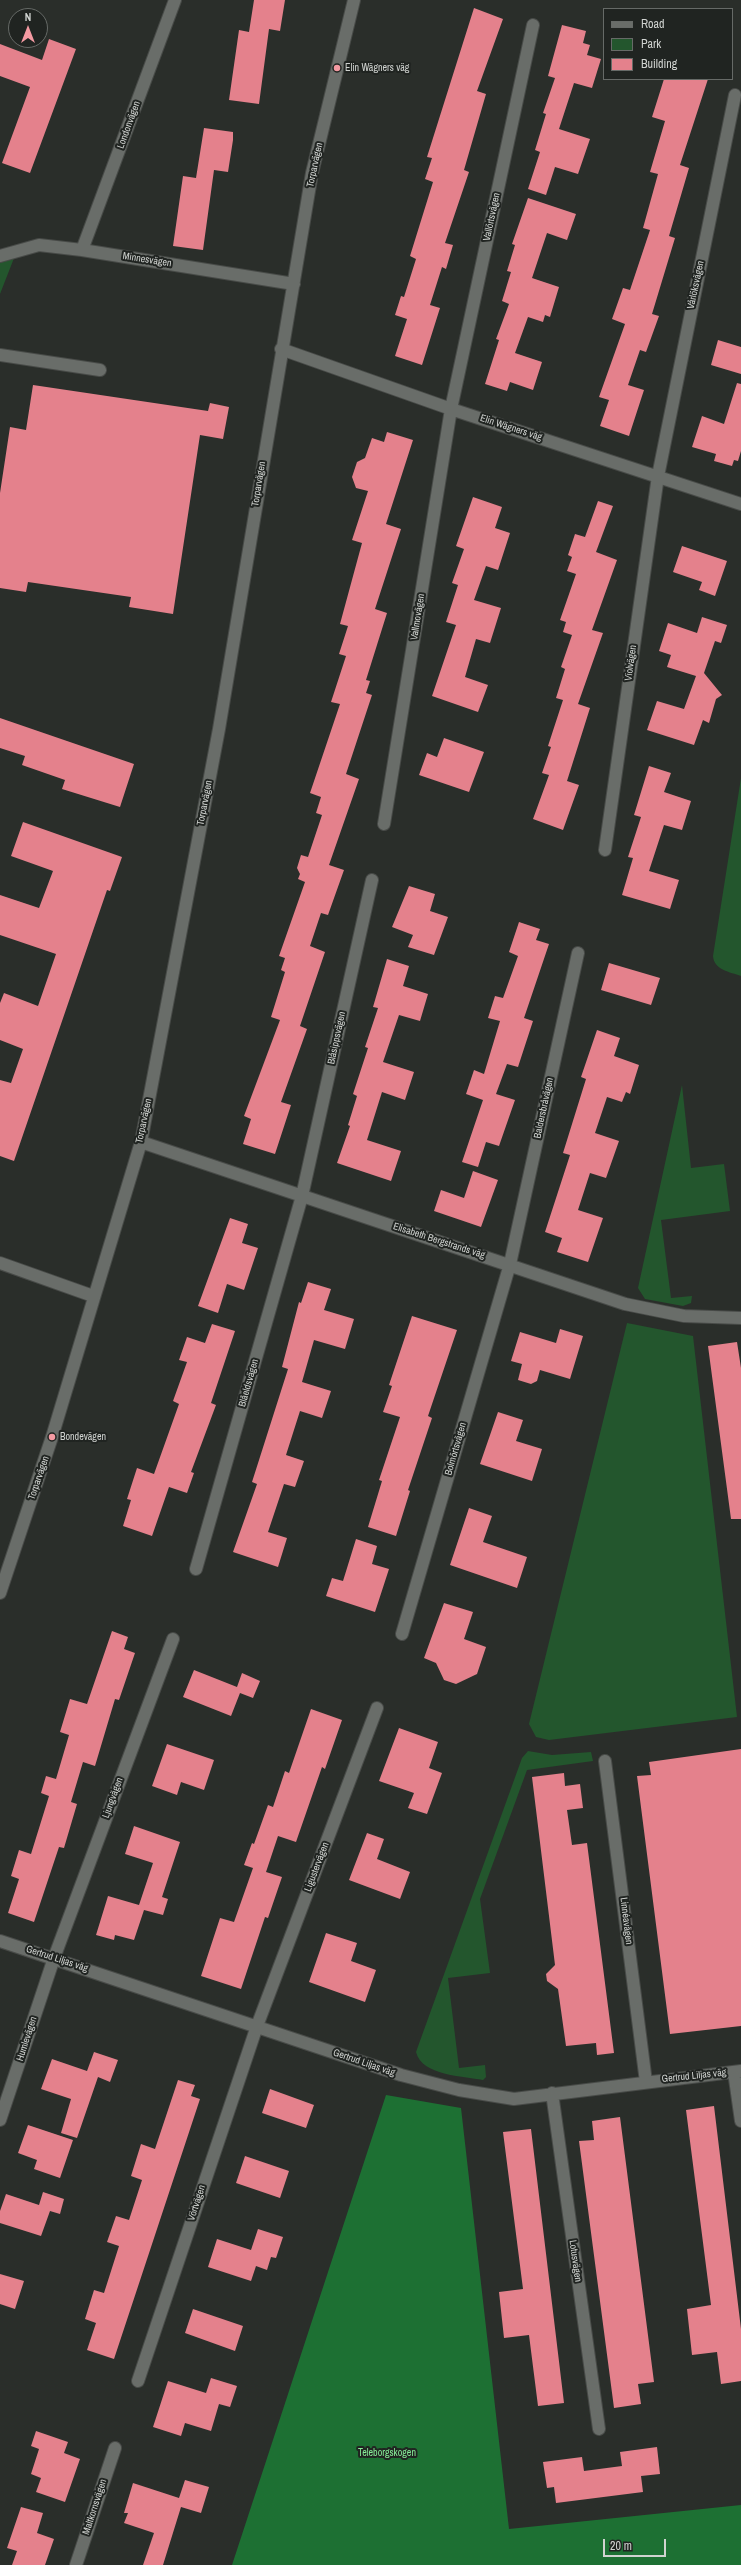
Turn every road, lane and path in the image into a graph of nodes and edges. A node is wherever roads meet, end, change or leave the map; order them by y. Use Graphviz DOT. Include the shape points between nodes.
graph roads {
  1 [pos="175,0"];
  2 [pos="354,0"];
  3 [pos="533,25"];
  4 [pos="735,95"];
  5 [pos="82,250"];
  6 [pos="0,256"];
  7 [pos="294,284"];
  8 [pos="281,349"];
  9 [pos="0,355"];
  10 [pos="100,370"];
  11 [pos="451,409"];
  12 [pos="658,476"];
  13 [pos="741,504"];
  14 [pos="384,824"];
  15 [pos="605,850"];
  16 [pos="372,880"];
  17 [pos="578,953"];
  18 [pos="141,1142"];
  19 [pos="302,1196"];
  20 [pos="0,1264"];
  21 [pos="510,1264"];
  22 [pos="93,1296"];
  23 [pos="741,1318"];
  24 [pos="196,1569"];
  25 [pos="0,1593"];
  26 [pos="402,1634"];
  27 [pos="173,1639"];
  28 [pos="377,1708"];
  29 [pos="605,1761"];
  30 [pos="0,1941"];
  31 [pos="54,1958"];
  32 [pos="257,2026"];
  33 [pos="738,2071"];
  34 [pos="646,2082"];
  35 [pos="552,2093"];
  36 [pos="0,2120"];
  37 [pos="741,2122"];
  38 [pos="138,2381"];
  39 [pos="599,2429"];
  40 [pos="114,2448"];
  41 [pos="76,2565"];
  1 -- 5 [label="street, Londonvägen"];
  2 -- 7 [label="street, Torparvägen" via="312,173"];
  3 -- 11 [label="street, Vallörtsvägen"];
  4 -- 12 [label="street, Vårlöksvägen"];
  5 -- 6 [label="street, Minnesvägen" via="39,246"];
  5 -- 7 [label="street, Minnesvägen"];
  7 -- 8 [label="street, Torparvägen"];
  8 -- 11 [label="street, Elin Wägners väg"];
  8 -- 18 [label="street, Torparvägen" via="219,729"];
  9 -- 10 [label="street"];
  11 -- 12 [label="street, Elin Wägners väg"];
  11 -- 14 [label="street, Vallmovägen"];
  12 -- 13 [label="street, Elin Wägners väg"];
  12 -- 15 [label="street, Violvägen"];
  16 -- 19 [label="street, Blåsippsvägen"];
  17 -- 21 [label="street, Baldersbråvägen"];
  18 -- 19 [label="street, Elisabeth Bergstrands väg"];
  18 -- 22 [label="street, Torparvägen"];
  19 -- 21 [label="street, Elisabeth Bergstrands väg"];
  19 -- 24 [label="street, Blåeldsvägen"];
  20 -- 22 [label="street"];
  21 -- 23 [label="street, Elisabeth Bergstrands väg" via="625,1304 684,1316"];
  21 -- 26 [label="street, Bolmörtsvägen"];
  22 -- 25 [label="street, Torparvägen" via="52,1437"];
  27 -- 31 [label="street, Ljungvägen"];
  28 -- 32 [label="street, Ligustervägen"];
  29 -- 34 [label="street, Linnéavägen"];
  30 -- 31 [label="street, Gertrud Liljas väg"];
  31 -- 32 [label="street, Gertrud Liljas väg"];
  31 -- 36 [label="street, Humlevägen"];
  32 -- 35 [label="street, Gertrud Liljas väg" via="400,2075 459,2090 514,2099"];
  32 -- 38 [label="street, Vörtvägen"];
  33 -- 34 [label="street, Gertrud Liljas väg"];
  33 -- 37 [label="street"];
  34 -- 35 [label="street, Gertrud Liljas väg"];
  35 -- 39 [label="street, Lotusvägen"];
  40 -- 41 [label="street, Maltkornsvägen"];
}
